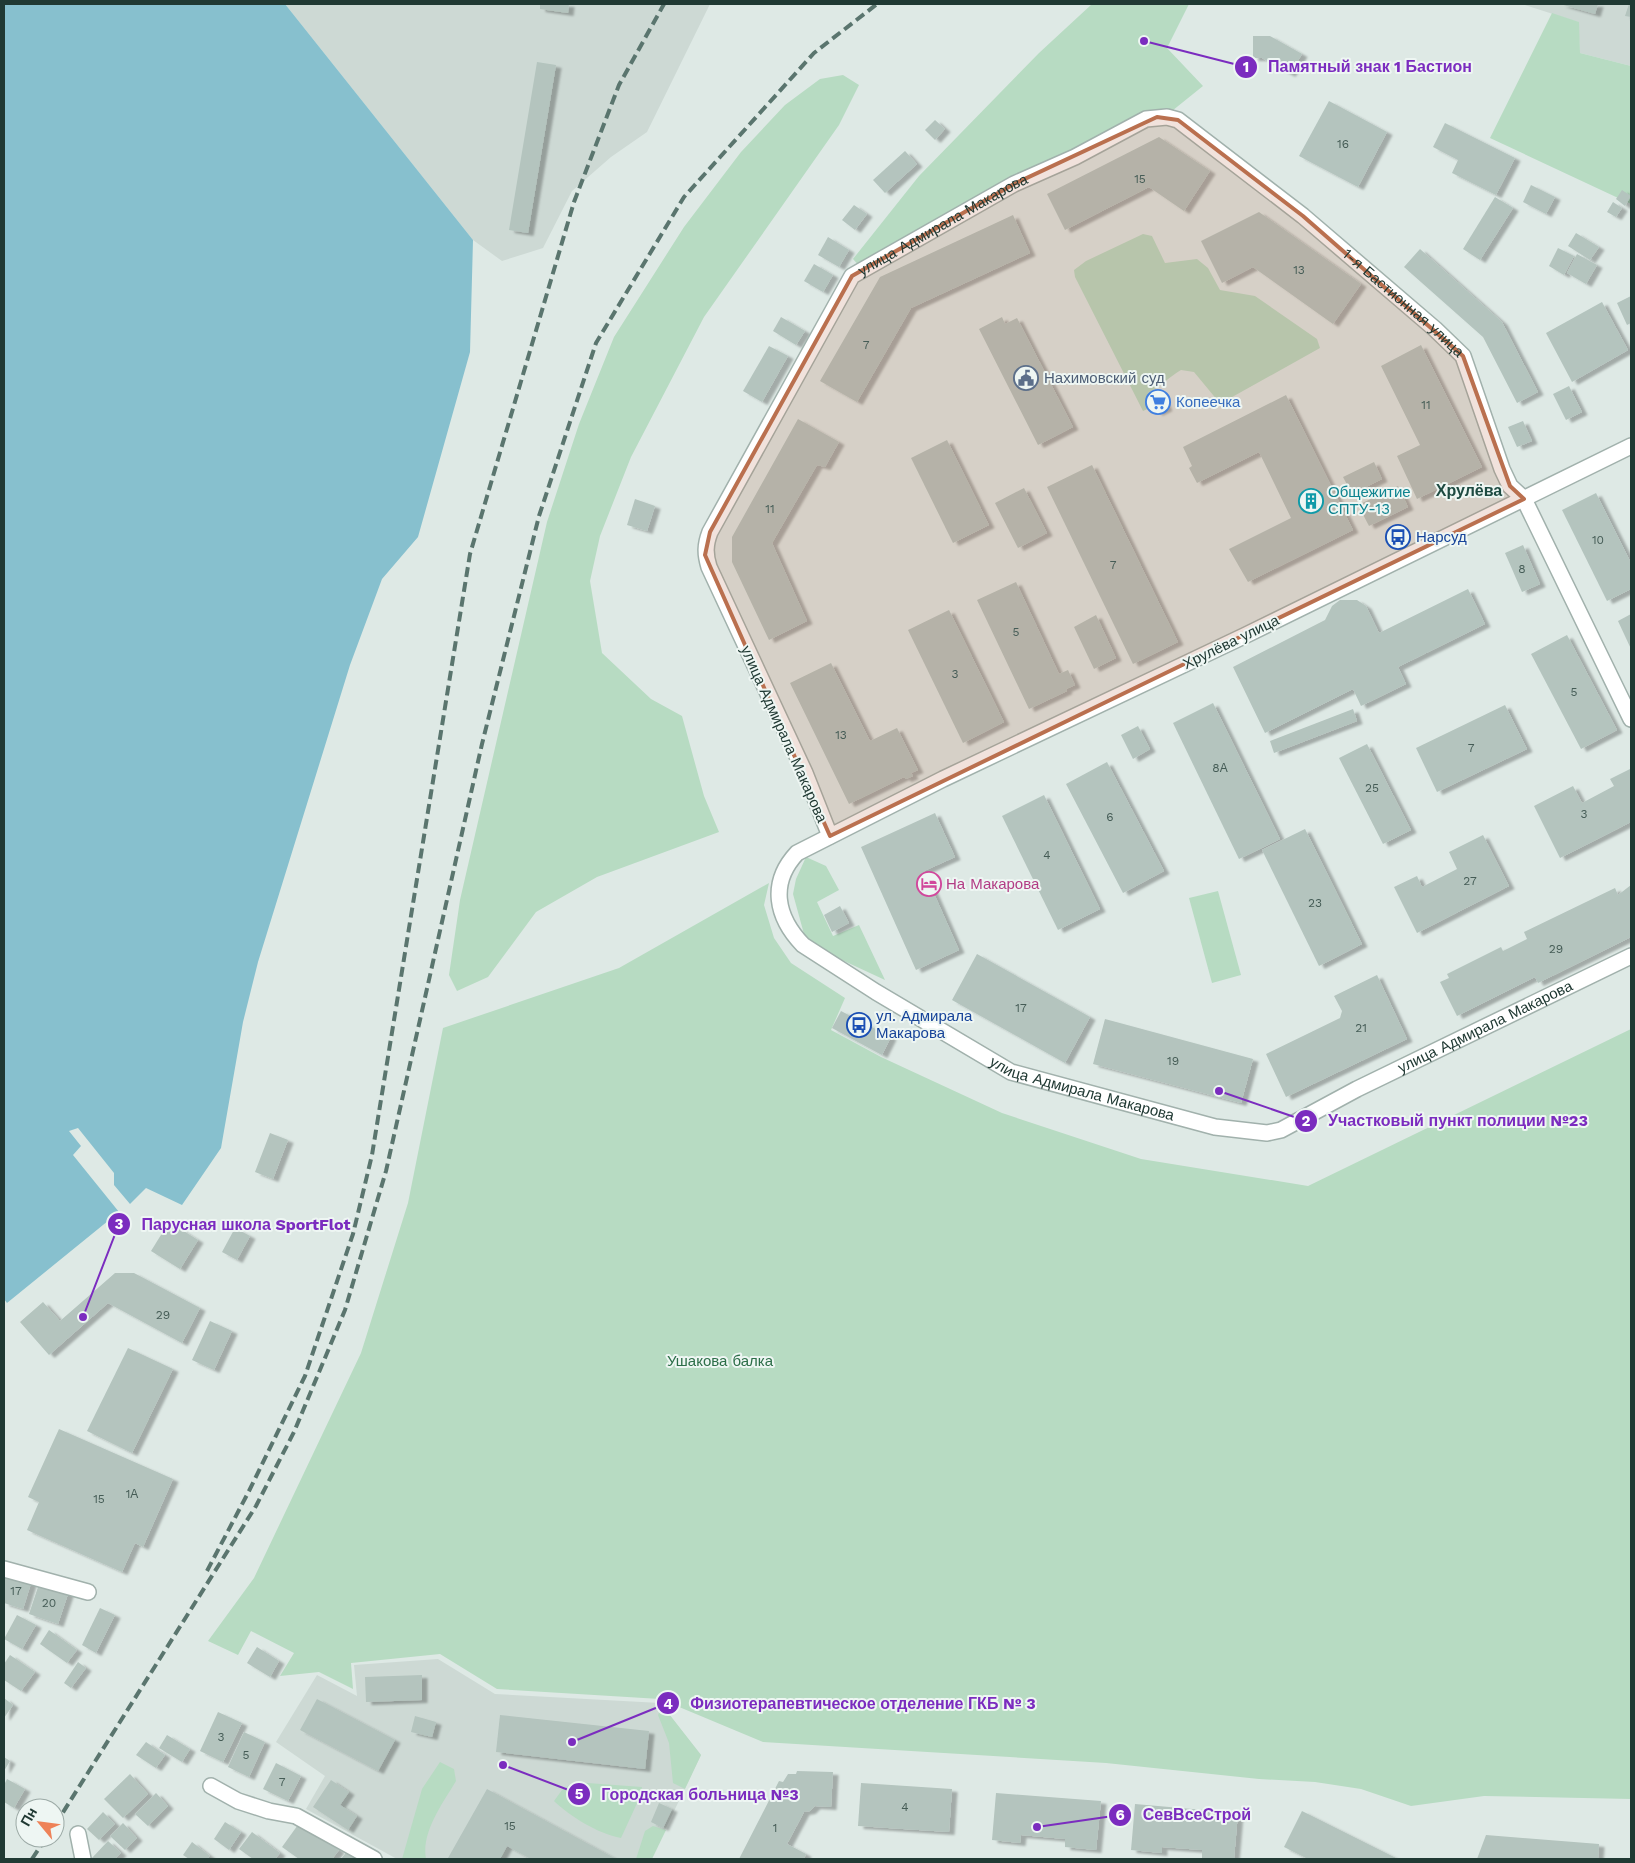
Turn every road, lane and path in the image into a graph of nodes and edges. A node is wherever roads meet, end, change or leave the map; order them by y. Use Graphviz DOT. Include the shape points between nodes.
graph roads {
  1 [pos="1167,117"];
  2 [pos="1631,446"];
  3 [pos="1524,499"];
  4 [pos="1631,719"];
  5 [pos="830,836"];
  6 [pos="1631,956"];
  7 [pos="4,1568"];
  8 [pos="88,1592"];
  9 [pos="211,1786"];
  10 [pos="78,1834"];
  11 [pos="83,1859"];
  12 [pos="374,1859"];
  1 -- 3 [label="street, 1-я Бастионная улица" via="1186,126 1303,216 1463,356 1502,469 1510,486"];
  1 -- 5 [label="street, улица Адмирала Макарова" via="1146,119 1075,157 1014,184 852,276 710,532 705,556 709,567 805,773"];
  2 -- 3 [label="street, Хрулёва улица"];
  3 -- 4 [label="street, 1-я Бастионная улица"];
  3 -- 5 [label="street, Хрулёва улица"];
  5 -- 6 [label="street, улица Адмирала Макарова" via="797,852 778,886 780,906 794,936 803,945 885,998 1011,1072 1215,1127 1267,1132 1281,1130"];
  7 -- 8 [label="street"];
  9 -- 12 [label="street" via="238,1801 269,1812 296,1816"];
  10 -- 11 [label="street"];
}
